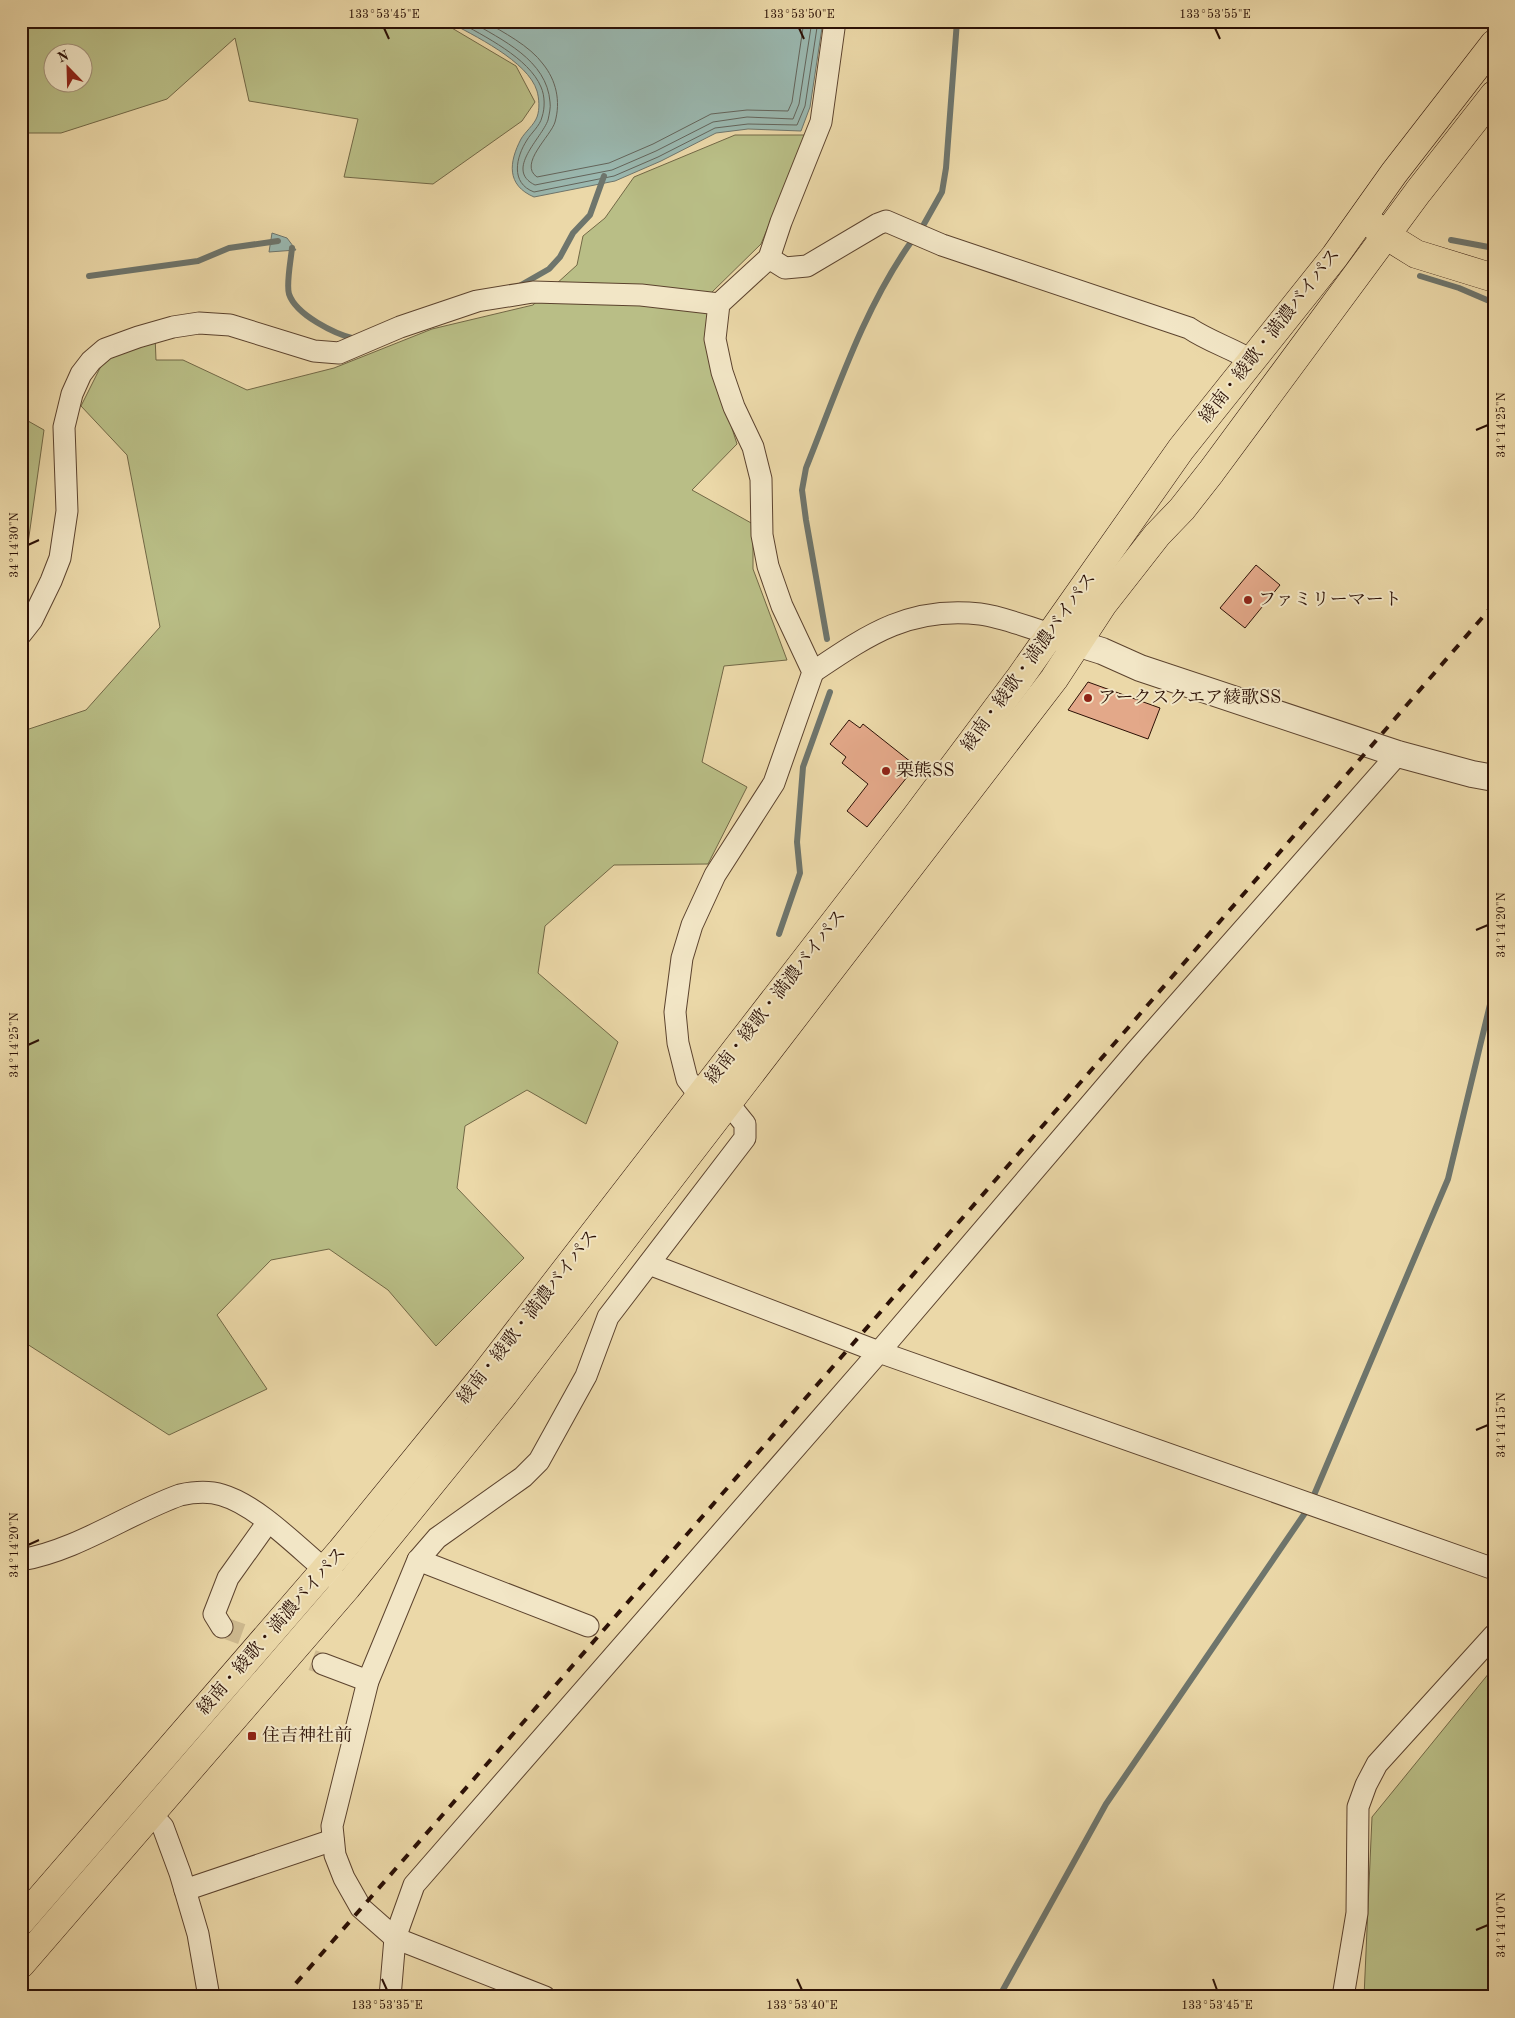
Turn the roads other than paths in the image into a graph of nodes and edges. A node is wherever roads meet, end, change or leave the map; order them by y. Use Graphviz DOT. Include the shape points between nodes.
graph roads {
  1 [pos="835,21"];
  2 [pos="1494,44"];
  3 [pos="1494,95"];
  4 [pos="1362,217"];
  5 [pos="1386,236"];
  6 [pos="769,258"];
  7 [pos="1494,278"];
  8 [pos="719,304"];
  9 [pos="1251,360"];
  10 [pos="21,634"];
  11 [pos="1050,634"];
  12 [pos="1078,643"];
  13 [pos="813,672"];
  14 [pos="1398,754"];
  15 [pos="1494,778"];
  16 [pos="700,1096"];
  17 [pos="728,1103"];
  18 [pos="649,1264"];
  19 [pos="879,1352"];
  20 [pos="268,1522"];
  21 [pos="418,1560"];
  22 [pos="21,1561"];
  23 [pos="1494,1569"];
  24 [pos="325,1570"];
  25 [pos="346,1587"];
  26 [pos="588,1626"];
  27 [pos="222,1628"];
  28 [pos="1494,1635"];
  29 [pos="323,1664"];
  30 [pos="368,1681"];
  31 [pos="150,1813"];
  32 [pos="333,1840"];
  33 [pos="185,1890"];
  34 [pos="21,1921"];
  35 [pos="395,1938"];
  36 [pos="21,1964"];
  37 [pos="209,1997"];
  38 [pos="390,1997"];
  39 [pos="545,1997"];
  40 [pos="1343,1997"];
  1 -- 6 [label="street" via="821,122"];
  2 -- 4 [label="highway, 綾南・綾歌・満濃バイパス"];
  3 -- 5 [label="highway, 綾南・綾歌・満濃バイパス"];
  4 -- 5 [label="highway"];
  4 -- 9 [label="highway, 綾南・綾歌・満濃バイパス" via="1335,256"];
  5 -- 7 [label="highway" via="1416,254"];
  5 -- 12 [label="highway, 綾南・綾歌・満濃バイパス" via="1211,472 1103,604"];
  6 -- 8 [label="street"];
  6 -- 9 [label="street" via="785,268 807,266 886,221 942,245 1189,328"];
  8 -- 10 [label="street" via="641,295 533,292 477,301 400,327 339,354 314,351 230,325 199,323 173,327 105,349 81,374 72,394 64,427 67,511 60,558 32,620"];
  8 -- 13 [label="street" via="715,339 722,372 752,447 761,479 762,535 768,566 782,606"];
  9 -- 11 [label="highway, 綾南・綾歌・満濃バイパス" via="1181,449"];
  11 -- 12 [label="street"];
  11 -- 13 [label="street" via="980,614 921,617 895,623 863,638"];
  11 -- 16 [label="highway, 綾南・綾歌・満濃バイパス" via="916,818"];
  12 -- 14 [label="street" via="1140,668"];
  12 -- 17 [label="highway, 綾南・綾歌・満濃バイパス" via="1054,679"];
  13 -- 16 [label="street" via="774,783 716,875 692,924 682,958 675,1012 678,1043 687,1079"];
  14 -- 15 [label="street"];
  14 -- 19 [label="street" via="1136,1051"];
  16 -- 24 [label="highway, 綾南・綾歌・満濃バイパス" via="488,1370"];
  17 -- 18 [label="street" via="745,1124 745,1138"];
  17 -- 25 [label="highway, 綾南・綾歌・満濃バイパス" via="504,1394"];
  18 -- 19 [label="street"];
  18 -- 21 [label="street" via="608,1317 586,1376 539,1461 523,1477 437,1538"];
  19 -- 23 [label="street"];
  19 -- 35 [label="street" via="414,1885"];
  20 -- 22 [label="street" via="234,1499 193,1492 167,1500 72,1545"];
  20 -- 24 [label="street"];
  20 -- 27 [label="street" via="228,1578 214,1614"];
  21 -- 26 [label="street"];
  21 -- 30 [label="street"];
  24 -- 25 [label="street"];
  24 -- 34 [label="highway, 綾南・綾歌・満濃バイパス"];
  25 -- 31 [label="highway, 綾南・綾歌・満濃バイパス"];
  28 -- 40 [label="street" via="1377,1764 1366,1784 1358,1808 1357,1913"];
  29 -- 30 [label="street"];
  30 -- 32 [label="street" via="332,1826"];
  31 -- 33 [label="street" via="163,1827"];
  31 -- 36 [label="highway, 綾南・綾歌・満濃バイパス"];
  32 -- 33 [label="street"];
  32 -- 35 [label="street" via="334,1855 361,1908"];
  33 -- 37 [label="street" via="198,1934"];
  35 -- 38 [label="street"];
  35 -- 39 [label="street"];
}
